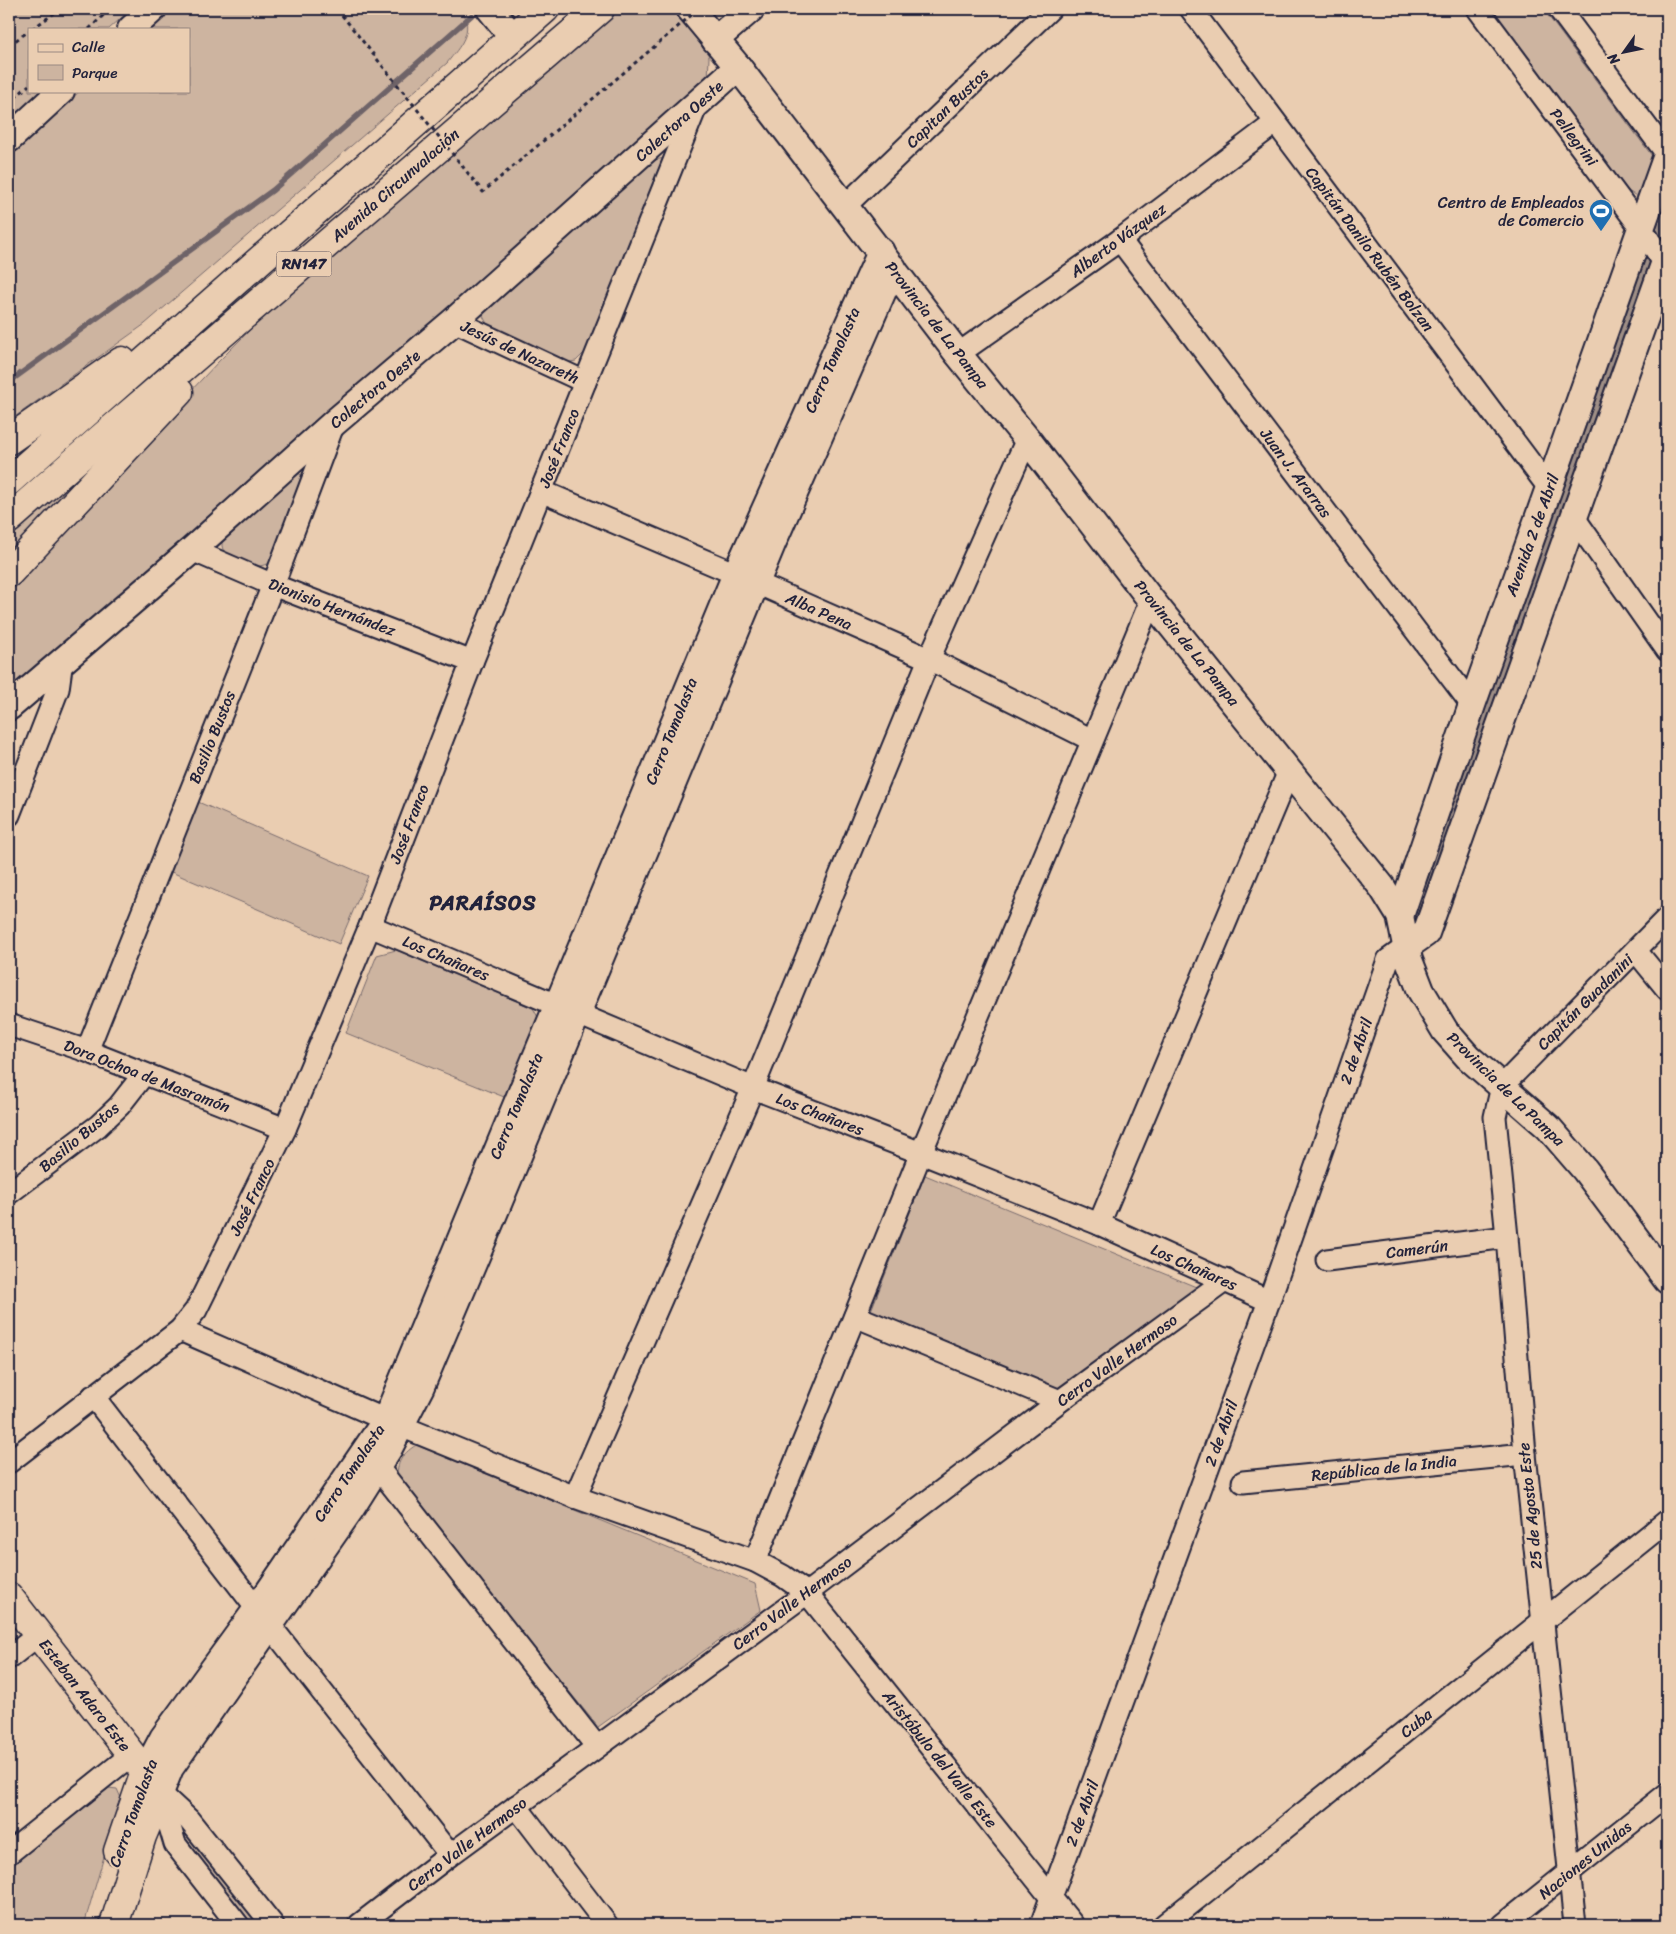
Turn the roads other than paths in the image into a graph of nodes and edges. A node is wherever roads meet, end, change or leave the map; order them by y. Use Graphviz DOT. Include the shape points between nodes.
graph roads {
  1 [pos="153,9"];
  2 [pos="490,9"];
  3 [pos="545,9"];
  4 [pos="600,9"];
  5 [pos="751,9"];
  6 [pos="1050,9"];
  7 [pos="1191,9"];
  8 [pos="1478,9"];
  9 [pos="1559,9"];
  10 [pos="692,11"];
  11 [pos="132,28"];
  12 [pos="513,37"];
  13 [pos="715,40"];
  14 [pos="738,68"];
  15 [pos="61,92"];
  16 [pos="696,107"];
  17 [pos="1275,123"];
  18 [pos="9,139"];
  19 [pos="1667,154"];
  20 [pos="844,207"];
  21 [pos="1641,228"];
  22 [pos="1120,240"];
  23 [pos="887,260"];
  24 [pos="1666,262"];
  25 [pos="297,269"];
  26 [pos="224,290"];
  27 [pos="454,321"];
  28 [pos="958,354"];
  29 [pos="585,382"];
  30 [pos="334,422"];
  31 [pos="1027,439"];
  32 [pos="9,440"];
  33 [pos="9,481"];
  34 [pos="1549,488"];
  35 [pos="542,491"];
  36 [pos="1575,519"];
  37 [pos="9,520"];
  38 [pos="192,550"];
  39 [pos="9,573"];
  40 [pos="746,578"];
  41 [pos="273,585"];
  42 [pos="1151,600"];
  43 [pos="1667,650"];
  44 [pos="62,660"];
  45 [pos="929,660"];
  46 [pos="472,662"];
  47 [pos="1472,705"];
  48 [pos="9,707"];
  49 [pos="1092,740"];
  50 [pos="1289,771"];
  51 [pos="9,815"];
  52 [pos="1400,916"];
  53 [pos="1667,918"];
  54 [pos="370,926"];
  55 [pos="1406,947"];
  56 [pos="1636,951"];
  57 [pos="1667,989"];
  58 [pos="568,1009"];
  59 [pos="9,1025"];
  60 [pos="87,1051"];
  61 [pos="144,1074"];
  62 [pos="1502,1086"];
  63 [pos="752,1088"];
  64 [pos="285,1129"];
  65 [pos="922,1153"];
  66 [pos="9,1194"];
  67 [pos="1099,1224"];
  68 [pos="1507,1237"];
  69 [pos="1327,1260"];
  70 [pos="1226,1280"];
  71 [pos="1667,1280"];
  72 [pos="1269,1302"];
  73 [pos="856,1316"];
  74 [pos="180,1330"];
  75 [pos="93,1396"];
  76 [pos="1060,1401"];
  77 [pos="393,1423"];
  78 [pos="1525,1454"];
  79 [pos="371,1458"];
  80 [pos="9,1462"];
  81 [pos="1243,1482"];
  82 [pos="575,1497"];
  83 [pos="1667,1521"];
  84 [pos="755,1561"];
  85 [pos="807,1593"];
  86 [pos="9,1597"];
  87 [pos="263,1617"];
  88 [pos="1542,1622"];
  89 [pos="38,1634"];
  90 [pos="9,1658"];
  91 [pos="598,1746"];
  92 [pos="145,1773"];
  93 [pos="1667,1794"];
  94 [pos="516,1806"];
  95 [pos="9,1853"];
  96 [pos="450,1855"];
  97 [pos="1570,1872"];
  98 [pos="1051,1898"];
  99 [pos="95,1925"];
  100 [pos="114,1925"];
  101 [pos="238,1925"];
  102 [pos="273,1925"];
  103 [pos="359,1925"];
  104 [pos="607,1925"];
  105 [pos="1041,1925"];
  106 [pos="1073,1925"];
  107 [pos="1164,1925"];
  108 [pos="1503,1925"];
  109 [pos="1576,1925"];
  1 -- 11 [label="street"];
  2 -- 12 [label="street"];
  3 -- 12 [label="main road, Avenida Circunvalación / RN147"];
  4 -- 25 [label="main road, Avenida Circunvalación / RN147"];
  5 -- 13 [label="street"];
  6 -- 20 [label="street, Capitan Bustos"];
  7 -- 17 [label="street, Capitán Danilo Rubén Bolzan"];
  8 -- 21 [label="street, Pellegrini"];
  9 -- 19 [label="street"];
  10 -- 13 [label="street, Provincia de La Pampa"];
  12 -- 26 [label="main road, Avenida Circunvalación / RN147"];
  13 -- 14 [label="street, Provincia de La Pampa"];
  14 -- 16 [label="street, Colectora Oeste"];
  14 -- 20 [label="street, Provincia de La Pampa"];
  15 -- 18 [label="street"];
  16 -- 27 [label="street, Colectora Oeste"];
  16 -- 29 [label="street, José Franco"];
  17 -- 22 [label="street, Alberto Vázquez"];
  17 -- 34 [label="street, Capitán Danilo Rubén Bolzan"];
  19 -- 21 [label="street, Avenida 2 de Abril"];
  20 -- 23 [label="street, Provincia de La Pampa"];
  21 -- 24 [label="street, Pellegrini"];
  21 -- 34 [label="street, Avenida 2 de Abril"];
  22 -- 28 [label="street, Alberto Vázquez"];
  22 -- 47 [label="street, Juan J. Ararras"];
  23 -- 28 [label="street, Provincia de La Pampa"];
  23 -- 40 [label="street, Cerro Tomolasta"];
  24 -- 36 [label="street"];
  25 -- 37 [label="main road, Avenida Circunvalación / RN147"];
  25 -- 39 [label="main road"];
  26 -- 32 [label="main road"];
  26 -- 33 [label="main road, Avenida Circunvalación / RN147"];
  27 -- 29 [label="street, Jesús de Nazareth"];
  27 -- 30 [label="street, Colectora Oeste"];
  28 -- 31 [label="street, Provincia de La Pampa"];
  29 -- 35 [label="street, José Franco"];
  30 -- 38 [label="street, Colectora Oeste"];
  30 -- 41 [label="street, Basilio Bustos"];
  31 -- 42 [label="street, Provincia de La Pampa"];
  31 -- 45 [label="street"];
  34 -- 47 [label="street, Avenida 2 de Abril"];
  35 -- 40 [label="street, Alba Pena"];
  35 -- 46 [label="street, José Franco"];
  36 -- 43 [label="street"];
  36 -- 55 [label="street" via="1426,933"];
  38 -- 41 [label="street, Dionisio Hernández"];
  38 -- 44 [label="street, Colectora Oeste"];
  40 -- 45 [label="street, Alba Pena"];
  40 -- 58 [label="street, Cerro Tomolasta"];
  41 -- 46 [label="street, Dionisio Hernández"];
  41 -- 60 [label="street, Basilio Bustos"];
  42 -- 49 [label="street"];
  42 -- 50 [label="street, Provincia de La Pampa"];
  44 -- 48 [label="street, Colectora Oeste"];
  44 -- 51 [label="street" via="58,689"];
  45 -- 49 [label="street, Alba Pena"];
  45 -- 63 [label="street"];
  46 -- 54 [label="street, José Franco"];
  47 -- 52 [label="street, Avenida 2 de Abril"];
  49 -- 65 [label="street"];
  50 -- 52 [label="street, Provincia de La Pampa" via="1382,887"];
  50 -- 67 [label="street"];
  52 -- 55 [label="street, Provincia de La Pampa"];
  53 -- 56 [label="street, Capitán Guadanini"];
  54 -- 58 [label="street, Los Chañares"];
  54 -- 64 [label="street, José Franco"];
  55 -- 62 [label="street, Provincia de La Pampa" via="1421,990 1445,1031 1468,1057"];
  55 -- 72 [label="street, 2 de Abril" via="1388,960"];
  56 -- 57 [label="street"];
  56 -- 62 [label="street, Capitán Guadanini"];
  58 -- 63 [label="street, Los Chañares"];
  58 -- 77 [label="street, Cerro Tomolasta"];
  59 -- 60 [label="street, Dora Ochoa de Masramón"];
  60 -- 61 [label="street, Dora Ochoa de Masramón"];
  61 -- 64 [label="street, Dora Ochoa de Masramón"];
  61 -- 66 [label="street, Basilio Bustos" via="98,1126"];
  62 -- 68 [label="street, 25 de Agosto Este" via="1495,1117"];
  62 -- 71 [label="street, Provincia de La Pampa" via="1548,1127 1585,1170"];
  63 -- 65 [label="street, Los Chañares"];
  63 -- 82 [label="street"];
  64 -- 74 [label="street, José Franco" via="196,1310"];
  65 -- 67 [label="street, Los Chañares"];
  65 -- 73 [label="street"];
  67 -- 70 [label="street, Los Chañares"];
  68 -- 69 [label="street, Camerún"];
  68 -- 78 [label="street, 25 de Agosto Este"];
  70 -- 72 [label="street, Los Chañares"];
  70 -- 76 [label="street, Cerro Valle Hermoso"];
  72 -- 98 [label="street, 2 de Abril"];
  73 -- 76 [label="street"];
  73 -- 84 [label="street"];
  74 -- 75 [label="street, José Franco"];
  74 -- 77 [label="street, Aristóbulo del Valle Este"];
  75 -- 80 [label="street, José Franco"];
  75 -- 87 [label="street"];
  76 -- 85 [label="street, Cerro Valle Hermoso"];
  77 -- 79 [label="street, Cerro Tomolasta"];
  77 -- 82 [label="street, Aristóbulo del Valle Este"];
  78 -- 81 [label="street, República de la India"];
  78 -- 88 [label="street, 25 de Agosto Este"];
  79 -- 87 [label="street, Cerro Tomolasta"];
  79 -- 91 [label="street"];
  82 -- 84 [label="street, Aristóbulo del Valle Este"];
  83 -- 88 [label="street, Cuba"];
  84 -- 85 [label="street, Aristóbulo del Valle Este"];
  85 -- 91 [label="street, Cerro Valle Hermoso"];
  85 -- 98 [label="street, Aristóbulo del Valle Este"];
  86 -- 89 [label="main road, Esteban Adaro Este"];
  87 -- 92 [label="street, Cerro Tomolasta" via="163,1738"];
  87 -- 96 [label="street"];
  88 -- 97 [label="street, 25 de Agosto Este"];
  88 -- 107 [label="street, Cuba"];
  89 -- 90 [label="street"];
  89 -- 92 [label="main road, Esteban Adaro Este"];
  91 -- 94 [label="street, Cerro Valle Hermoso"];
  92 -- 95 [label="street"];
  92 -- 99 [label="main road, Cerro Tomolasta"];
  92 -- 100 [label="main road, Cerro Tomolasta" via="142,1836"];
  92 -- 101 [label="street, Esteban Adaro Este" via="175,1844"];
  92 -- 102 [label="street, Esteban Adaro Este" via="189,1820"];
  93 -- 97 [label="street, Naciones Unidas"];
  94 -- 96 [label="street, Cerro Valle Hermoso"];
  94 -- 104 [label="street"];
  96 -- 103 [label="street, Cerro Valle Hermoso"];
  97 -- 108 [label="street, Naciones Unidas"];
  97 -- 109 [label="street, 25 de Agosto Este"];
  98 -- 105 [label="street, 2 de Abril"];
  98 -- 106 [label="street, Aristóbulo del Valle Este"];
}
